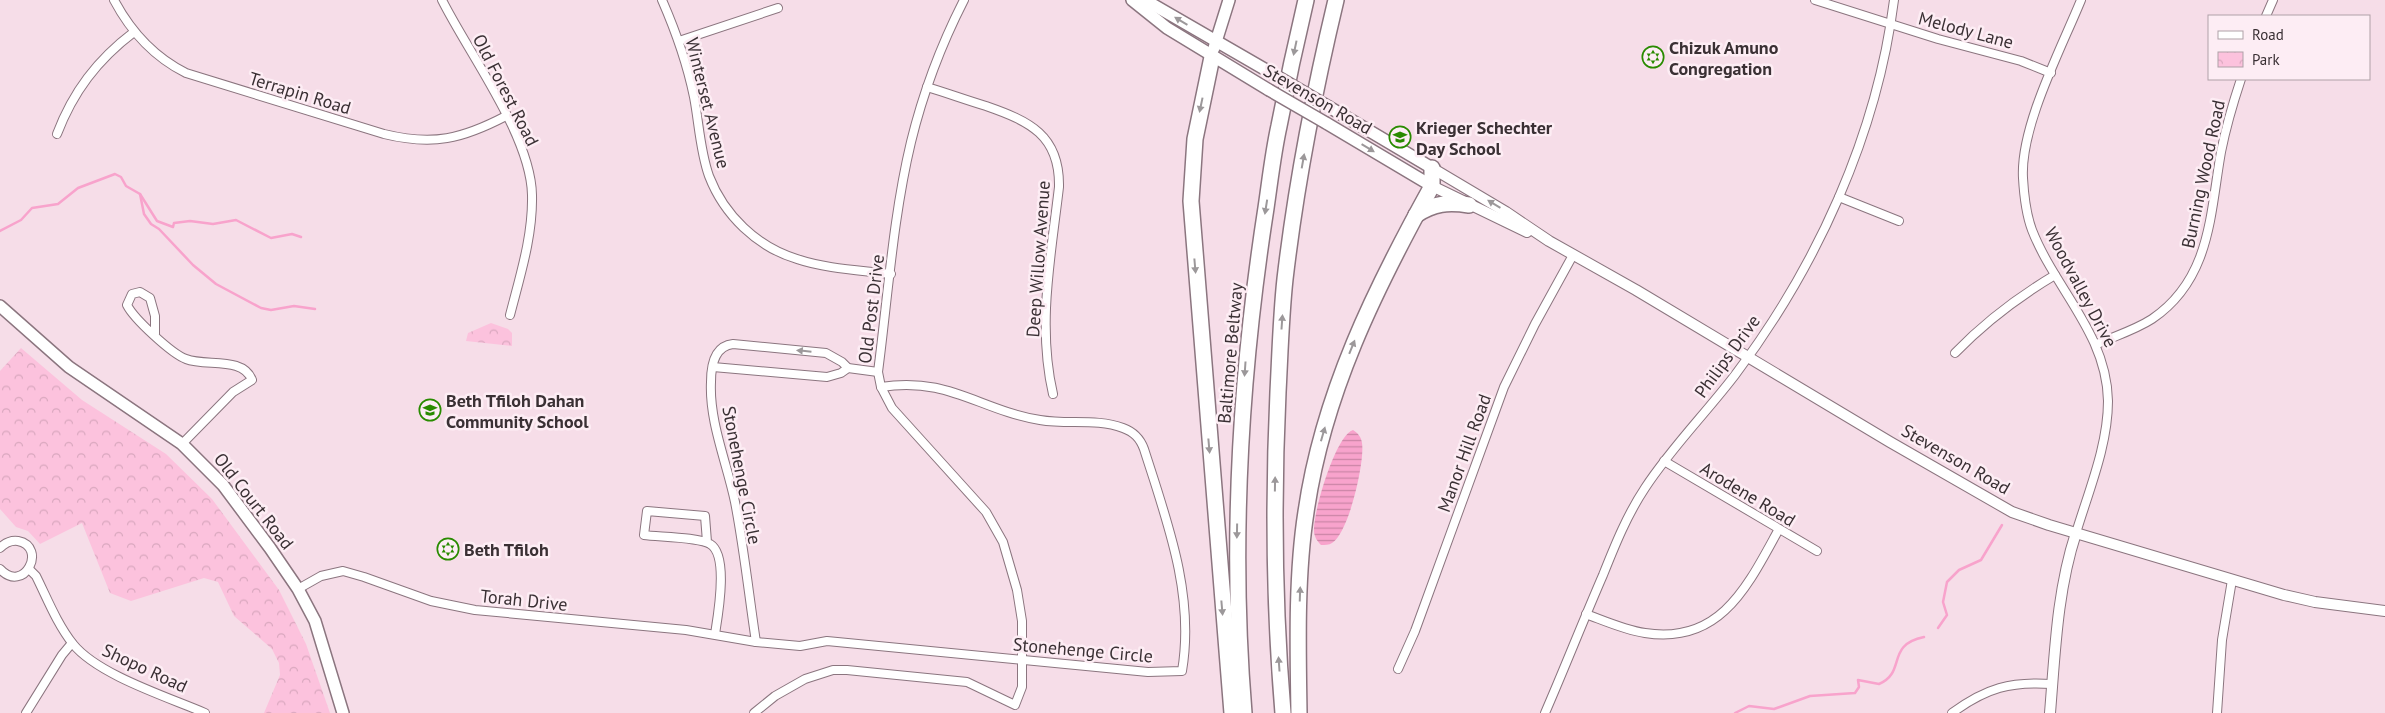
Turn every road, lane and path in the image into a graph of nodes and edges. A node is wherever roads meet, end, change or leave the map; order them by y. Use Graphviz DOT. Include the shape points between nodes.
graph roads {
  1 [pos="114,0"];
  2 [pos="442,0"];
  3 [pos="662,0"];
  4 [pos="964,0"];
  5 [pos="1132,0"];
  6 [pos="1145,0"];
  7 [pos="1229,0"];
  8 [pos="1306,0"];
  9 [pos="1336,0"];
  10 [pos="1815,0"];
  11 [pos="1894,0"];
  12 [pos="2081,0"];
  13 [pos="2273,0"];
  14 [pos="778,8"];
  15 [pos="2266,15"];
  16 [pos="1891,24"];
  17 [pos="134,32"];
  18 [pos="679,41"];
  19 [pos="1216,42"];
  20 [pos="1212,57"];
  21 [pos="2051,73"];
  22 [pos="2241,80"];
  23 [pos="927,86"];
  24 [pos="506,116"];
  25 [pos="57,134"];
  26 [pos="1432,168"];
  27 [pos="1432,186"];
  28 [pos="1839,197"];
  29 [pos="1469,205"];
  30 [pos="1415,216"];
  31 [pos="1899,221"];
  32 [pos="1549,241"];
  33 [pos="1573,255"];
  34 [pos="891,274"];
  35 [pos="2055,274"];
  36 [pos="0,306"];
  37 [pos="510,315"];
  38 [pos="155,334"];
  39 [pos="2096,344"];
  40 [pos="1955,353"];
  41 [pos="1748,358"];
  42 [pos="713,367"];
  43 [pos="848,368"];
  44 [pos="878,372"];
  45 [pos="881,388"];
  46 [pos="1053,394"];
  47 [pos="182,444"];
  48 [pos="1664,461"];
  49 [pos="1779,529"];
  50 [pos="2076,533"];
  51 [pos="707,542"];
  52 [pos="0,548"];
  53 [pos="1817,551"];
  54 [pos="0,569"];
  55 [pos="29,569"];
  56 [pos="2232,580"];
  57 [pos="298,589"];
  58 [pos="2385,611"];
  59 [pos="1586,614"];
  60 [pos="715,634"];
  61 [pos="756,642"];
  62 [pos="72,643"];
  63 [pos="1023,660"];
  64 [pos="1398,669"];
  65 [pos="2052,684"];
  66 [pos="26,713"];
  67 [pos="205,713"];
  68 [pos="343,713"];
  69 [pos="754,713"];
  70 [pos="1232,713"];
  71 [pos="1244,713"];
  72 [pos="1283,713"];
  73 [pos="1299,713"];
  74 [pos="1546,713"];
  75 [pos="1952,713"];
  76 [pos="2050,713"];
  77 [pos="2217,713"];
  1 -- 17 [label="street, Terrapin Road"];
  2 -- 24 [label="street, Old Forest Road"];
  3 -- 18 [label="street, Winterset Avenue"];
  4 -- 23 [label="street, Old Post Drive"];
  5 -- 20 [label="main road, Stevenson Road"];
  19 -- 6 [label="main road, Stevenson Road, one-way"];
  7 -- 19 [label="main road"];
  8 -- 71 [label="highway, Baltimore Beltway, one-way" via="1278,127 1246,359 1237,570"];
  72 -- 9 [label="highway, one-way" via="1275,568 1275,492 1285,280 1306,138"];
  10 -- 16 [label="street, Melody Lane"];
  11 -- 16 [label="street, Philips Drive"];
  12 -- 21 [label="street, Woodvalley Drive"];
  13 -- 15 [label="street"];
  14 -- 18 [label="street"];
  16 -- 21 [label="street, Melody Lane" via="2015,59"];
  16 -- 28 [label="street, Philips Drive" via="1872,106"];
  17 -- 24 [label="street, Terrapin Road" via="162,59 186,73 400,138 450,139 469,134"];
  17 -- 25 [label="street" via="86,78"];
  18 -- 34 [label="street, Winterset Avenue" via="709,175 722,201 740,224 764,244 795,259"];
  19 -- 20 [label="main road"];
  19 -- 26 [label="main road, Stevenson Road, bridge"];
  20 -- 27 [label="main road, Stevenson Road, one-way, bridge"];
  20 -- 70 [label="highway, one-way" via="1195,140 1191,201"];
  21 -- 35 [label="street, Woodvalley Drive" via="2025,143 2023,178 2024,200 2032,229"];
  22 -- 39 [label="street, Burning Wood Road" via="2221,152 2210,229 2191,277 2152,318"];
  23 -- 34 [label="street, Old Post Drive" via="904,178"];
  23 -- 46 [label="street, Deep Willow Avenue" via="1019,118 1039,132 1053,152 1059,186 1045,329"];
  24 -- 37 [label="street, Old Forest Road" via="524,156 532,193 530,226"];
  26 -- 27 [label="highway"];
  32 -- 26 [label="street, Stevenson Road, one-way"];
  27 -- 29 [label="street, Stevenson Road"];
  27 -- 30 [label="highway"];
  28 -- 31 [label="street"];
  28 -- 41 [label="street, Philips Drive" via="1806,264"];
  29 -- 30 [label="highway" via="1435,205"];
  29 -- 32 [label="street, Stevenson Road"];
  73 -- 30 [label="highway, one-way" via="1302,542 1313,471 1358,331 1379,283"];
  32 -- 33 [label="street, Stevenson Road"];
  33 -- 41 [label="street, Stevenson Road"];
  33 -- 64 [label="street, Manor Hill Road" via="1504,387 1415,631"];
  34 -- 44 [label="street, Old Post Drive"];
  35 -- 39 [label="street, Woodvalley Drive"];
  35 -- 40 [label="street" via="1999,312"];
  36 -- 47 [label="main road, Old Court Road" via="69,367"];
  38 -- 38 [label="street" via="130,311 127,305 132,294 144,293 150,298"];
  38 -- 47 [label="street" via="182,357 241,367 250,373 252,380 233,392"];
  39 -- 50 [label="street, Woodvalley Drive" via="2107,388 2107,416"];
  41 -- 48 [label="street, Philips Drive"];
  41 -- 50 [label="street, Stevenson Road" via="2012,512"];
  42 -- 43 [label="street, Stonehenge Circle" via="827,377 841,374"];
  43 -- 42 [label="street, Stonehenge Circle, one-way" via="826,353 734,344 727,344 718,352"];
  42 -- 61 [label="street, Stonehenge Circle" via="710,383 712,400 735,502"];
  43 -- 44 [label="street, Stonehenge Circle"];
  44 -- 45 [label="street, Old Post Drive"];
  45 -- 63 [label="street, Old Post Drive" via="892,408 996,527 1017,590"];
  45 -- 63 [label="street, Stonehenge Circle" via="909,384 935,387 1040,420 1112,425 1134,433 1140,440 1180,568 1185,642 1182,671 1148,672"];
  47 -- 57 [label="main road, Old Court Road" via="223,485 251,520"];
  48 -- 49 [label="street, Arodene Road"];
  48 -- 59 [label="street, Philips Drive" via="1625,523"];
  49 -- 53 [label="street, Arodene Road"];
  49 -- 59 [label="street" via="1735,603 1700,627 1676,634 1644,633"];
  50 -- 56 [label="street, Stevenson Road"];
  50 -- 65 [label="street, Woodvalley Drive" via="2061,596"];
  51 -- 51 [label="street" via="644,535 647,511 705,516"];
  51 -- 60 [label="street" via="717,552 719,560 721,590"];
  52 -- 55 [label="street, Shopo Road" via="11,541 24,544 32,556"];
  54 -- 55 [label="street" via="14,577"];
  55 -- 62 [label="street, Shopo Road" via="36,576"];
  56 -- 58 [label="street, Stevenson Road" via="2315,602"];
  56 -- 77 [label="street" via="2222,640"];
  57 -- 60 [label="street, Torah Drive" via="321,576 342,571 454,607"];
  57 -- 68 [label="main road, Old Court Road" via="315,620"];
  59 -- 74 [label="street, Philips Drive"];
  60 -- 61 [label="street, Torah Drive"];
  61 -- 63 [label="street, Stonehenge Circle" via="800,646 826,641"];
  62 -- 66 [label="street"];
  62 -- 67 [label="street, Shopo Road" via="99,666"];
  63 -- 69 [label="street, Old Post Drive" via="1022,687 1015,705 967,682 833,670 805,679"];
  65 -- 75 [label="street" via="2003,686 1972,699"];
  65 -- 76 [label="street, Woodvalley Drive"];
}
